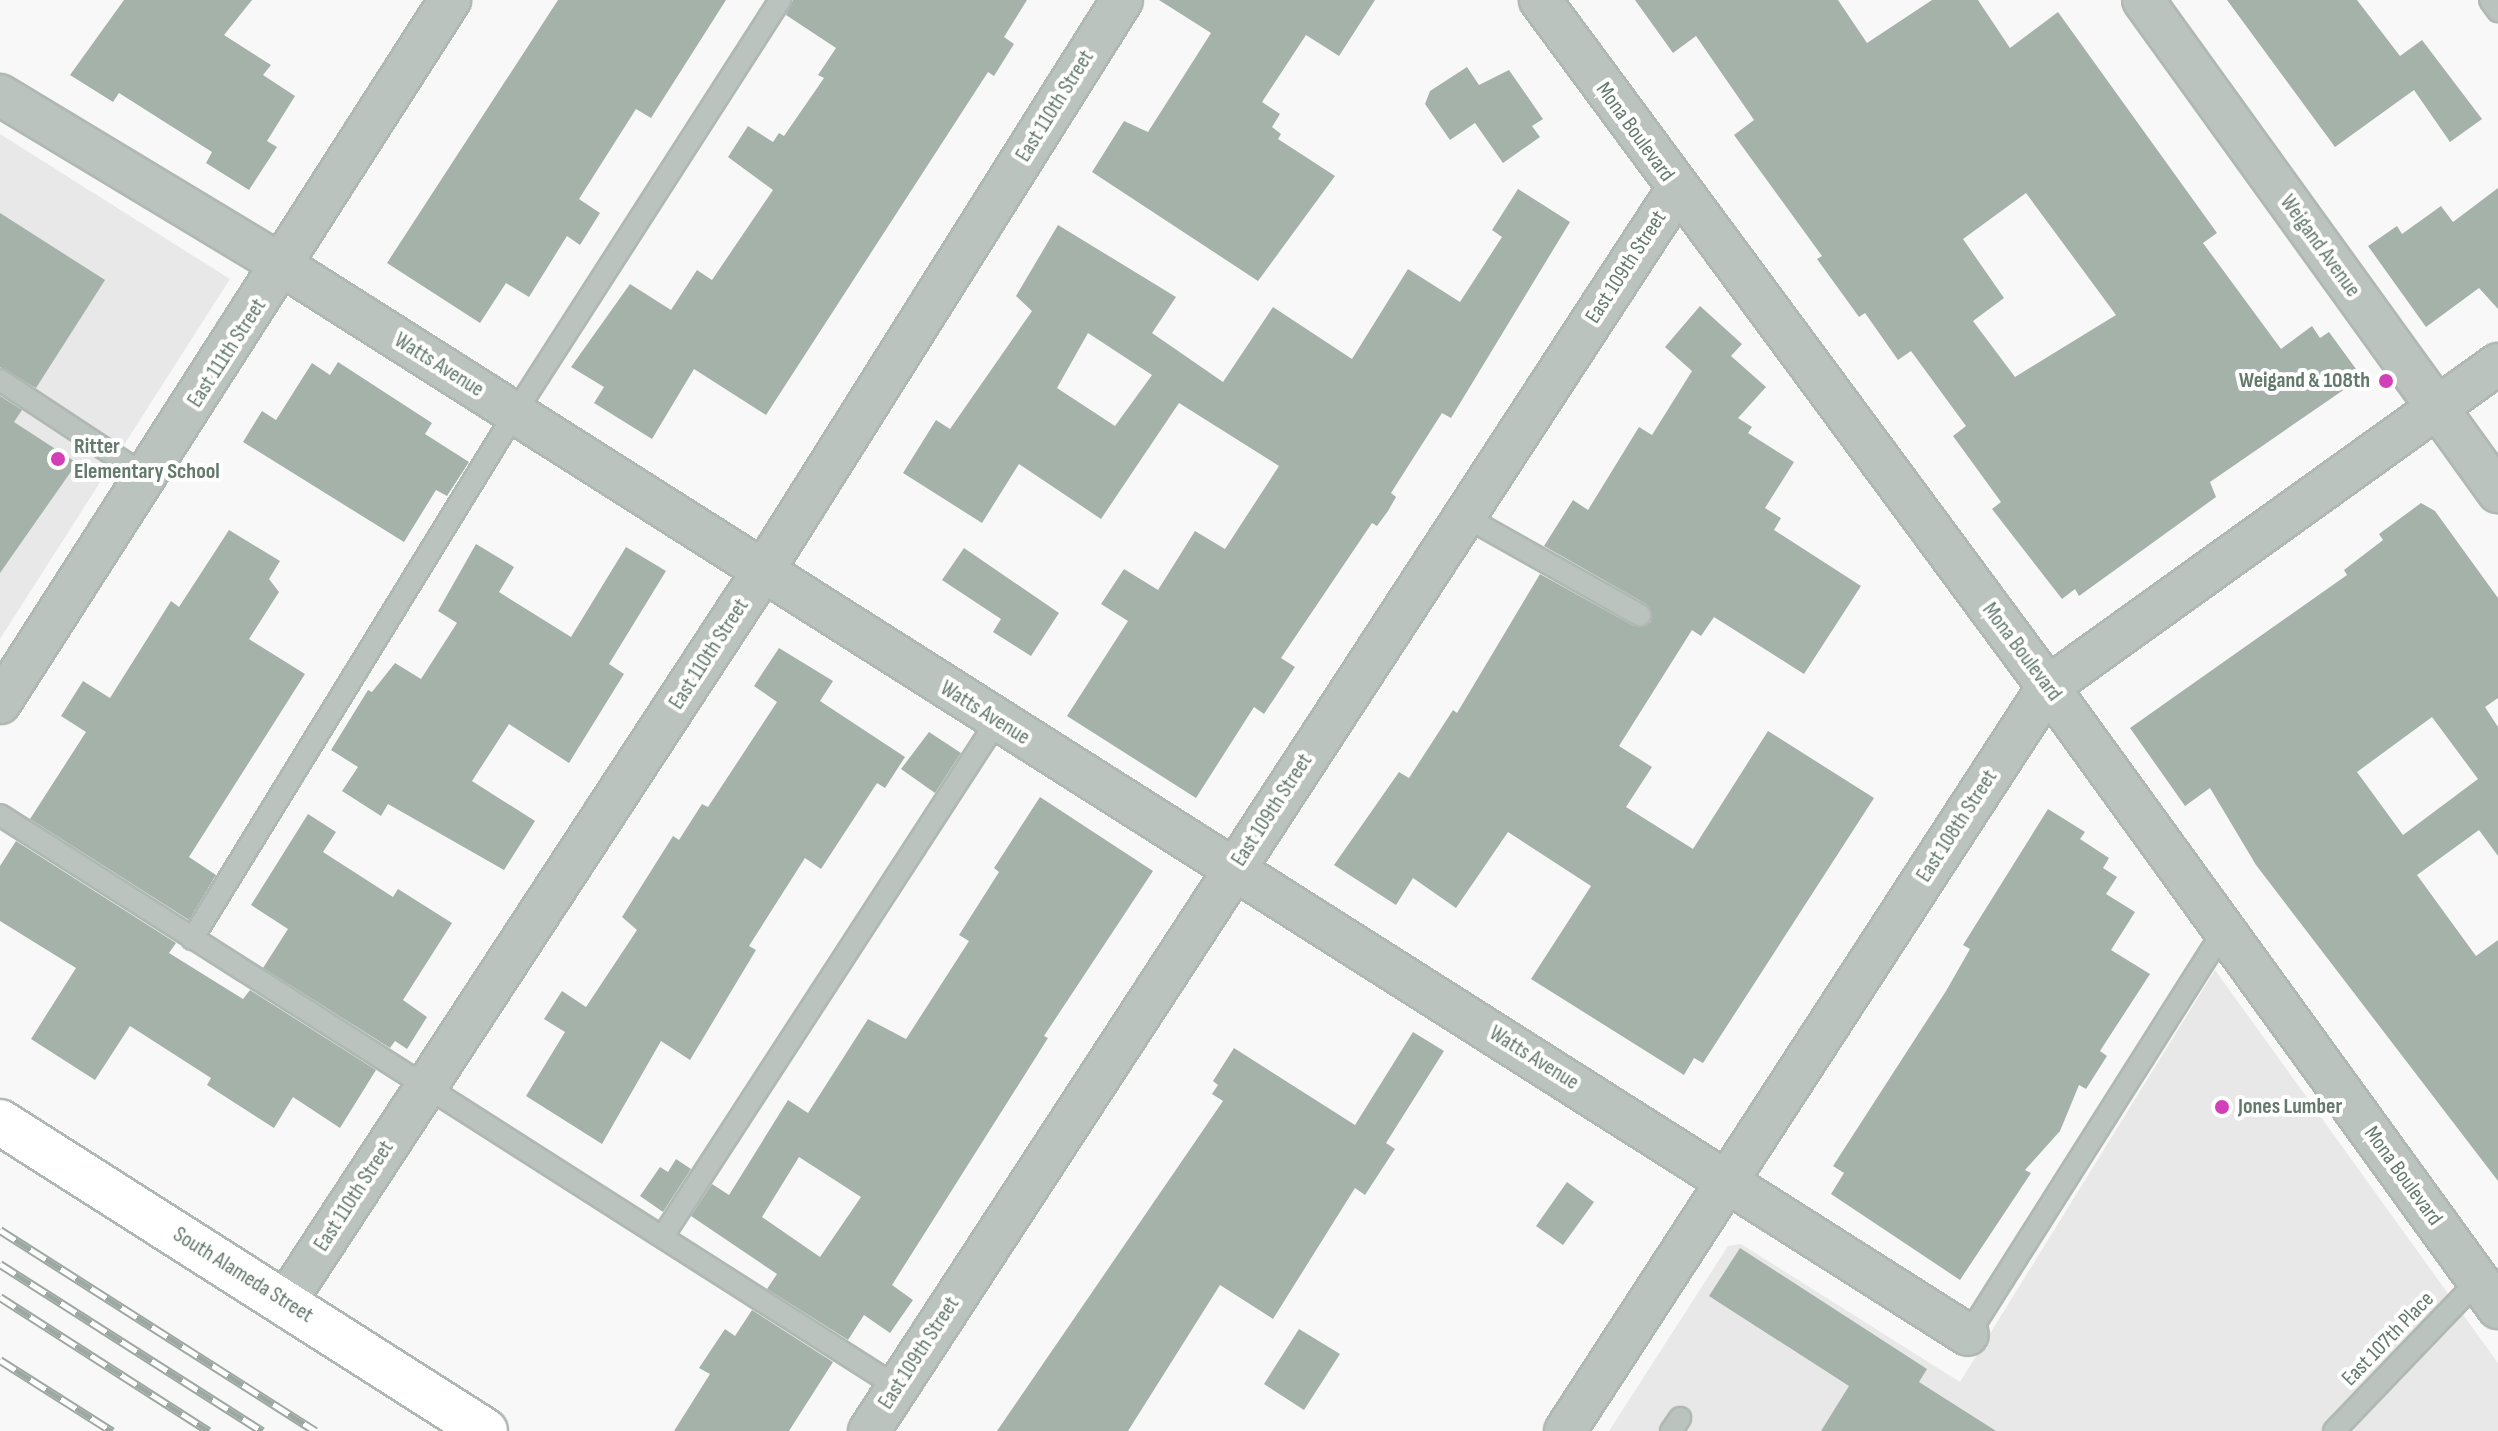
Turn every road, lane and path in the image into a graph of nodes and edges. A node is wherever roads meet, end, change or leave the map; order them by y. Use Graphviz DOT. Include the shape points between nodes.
graph roads {
  1 [pos="450,0"];
  2 [pos="780,0"];
  3 [pos="1122,0"];
  4 [pos="1540,0"];
  5 [pos="2143,0"];
  6 [pos="2490,0"];
  7 [pos="2498,11"];
  8 [pos="0,95"];
  9 [pos="1677,190"];
  10 [pos="283,266"];
  11 [pos="2498,364"];
  12 [pos="0,380"];
  13 [pos="2437,409"];
  14 [pos="515,413"];
  15 [pos="147,477"];
  16 [pos="2498,492"];
  17 [pos="1464,516"];
  18 [pos="763,571"];
  19 [pos="1640,615"];
  20 [pos="2048,687"];
  21 [pos="0,703"];
  22 [pos="997,721"];
  23 [pos="0,815"];
  24 [pos="1233,869"];
  25 [pos="2225,929"];
  26 [pos="192,939"];
  27 [pos="428,1084"];
  28 [pos="0,1122"];
  29 [pos="1725,1179"];
  30 [pos="663,1236"];
  31 [pos="2488,1295"];
  32 [pos="286,1301"];
  33 [pos="1968,1335"];
  34 [pos="897,1387"];
  35 [pos="485,1431"];
  36 [pos="869,1431"];
  37 [pos="1565,1431"];
  38 [pos="2334,1431"];
  1 -- 10 [label="street, East 111th Street"];
  2 -- 14 [label="lane"];
  3 -- 18 [label="street, East 110th Street"];
  4 -- 9 [label="street, Mona Boulevard"];
  5 -- 13 [label="street, Weigand Avenue"];
  6 -- 7 [label="lane"];
  8 -- 10 [label="street, Watts Avenue"];
  9 -- 17 [label="street, East 109th Street"];
  9 -- 20 [label="street, Mona Boulevard"];
  10 -- 14 [label="street, Watts Avenue"];
  10 -- 15 [label="street, East 111th Street"];
  11 -- 13 [label="street, East 108th Street"];
  12 -- 15 [label="lane"];
  13 -- 16 [label="street, Weigand Avenue"];
  13 -- 20 [label="street, East 108th Street"];
  14 -- 18 [label="street, Watts Avenue"];
  14 -- 26 [label="lane"];
  15 -- 21 [label="street, East 111th Street"];
  17 -- 19 [label="lane"];
  17 -- 24 [label="street, East 109th Street"];
  18 -- 22 [label="street, Watts Avenue"];
  18 -- 27 [label="street, East 110th Street"];
  20 -- 25 [label="street, Mona Boulevard"];
  20 -- 29 [label="street, East 108th Street"];
  22 -- 24 [label="street, Watts Avenue"];
  22 -- 30 [label="lane"];
  23 -- 26 [label="lane"];
  24 -- 29 [label="street, Watts Avenue"];
  24 -- 34 [label="street, East 109th Street"];
  25 -- 31 [label="street, Mona Boulevard"];
  25 -- 33 [label="lane"];
  26 -- 27 [label="lane"];
  27 -- 30 [label="lane"];
  27 -- 32 [label="street, East 110th Street"];
  28 -- 32 [label="main road, South Alameda Street"];
  29 -- 33 [label="street, Watts Avenue"];
  29 -- 37 [label="street, East 108th Street"];
  30 -- 34 [label="lane"];
  31 -- 38 [label="lane, East 107th Place"];
  32 -- 35 [label="main road, South Alameda Street"];
  34 -- 36 [label="street, East 109th Street"];
}
